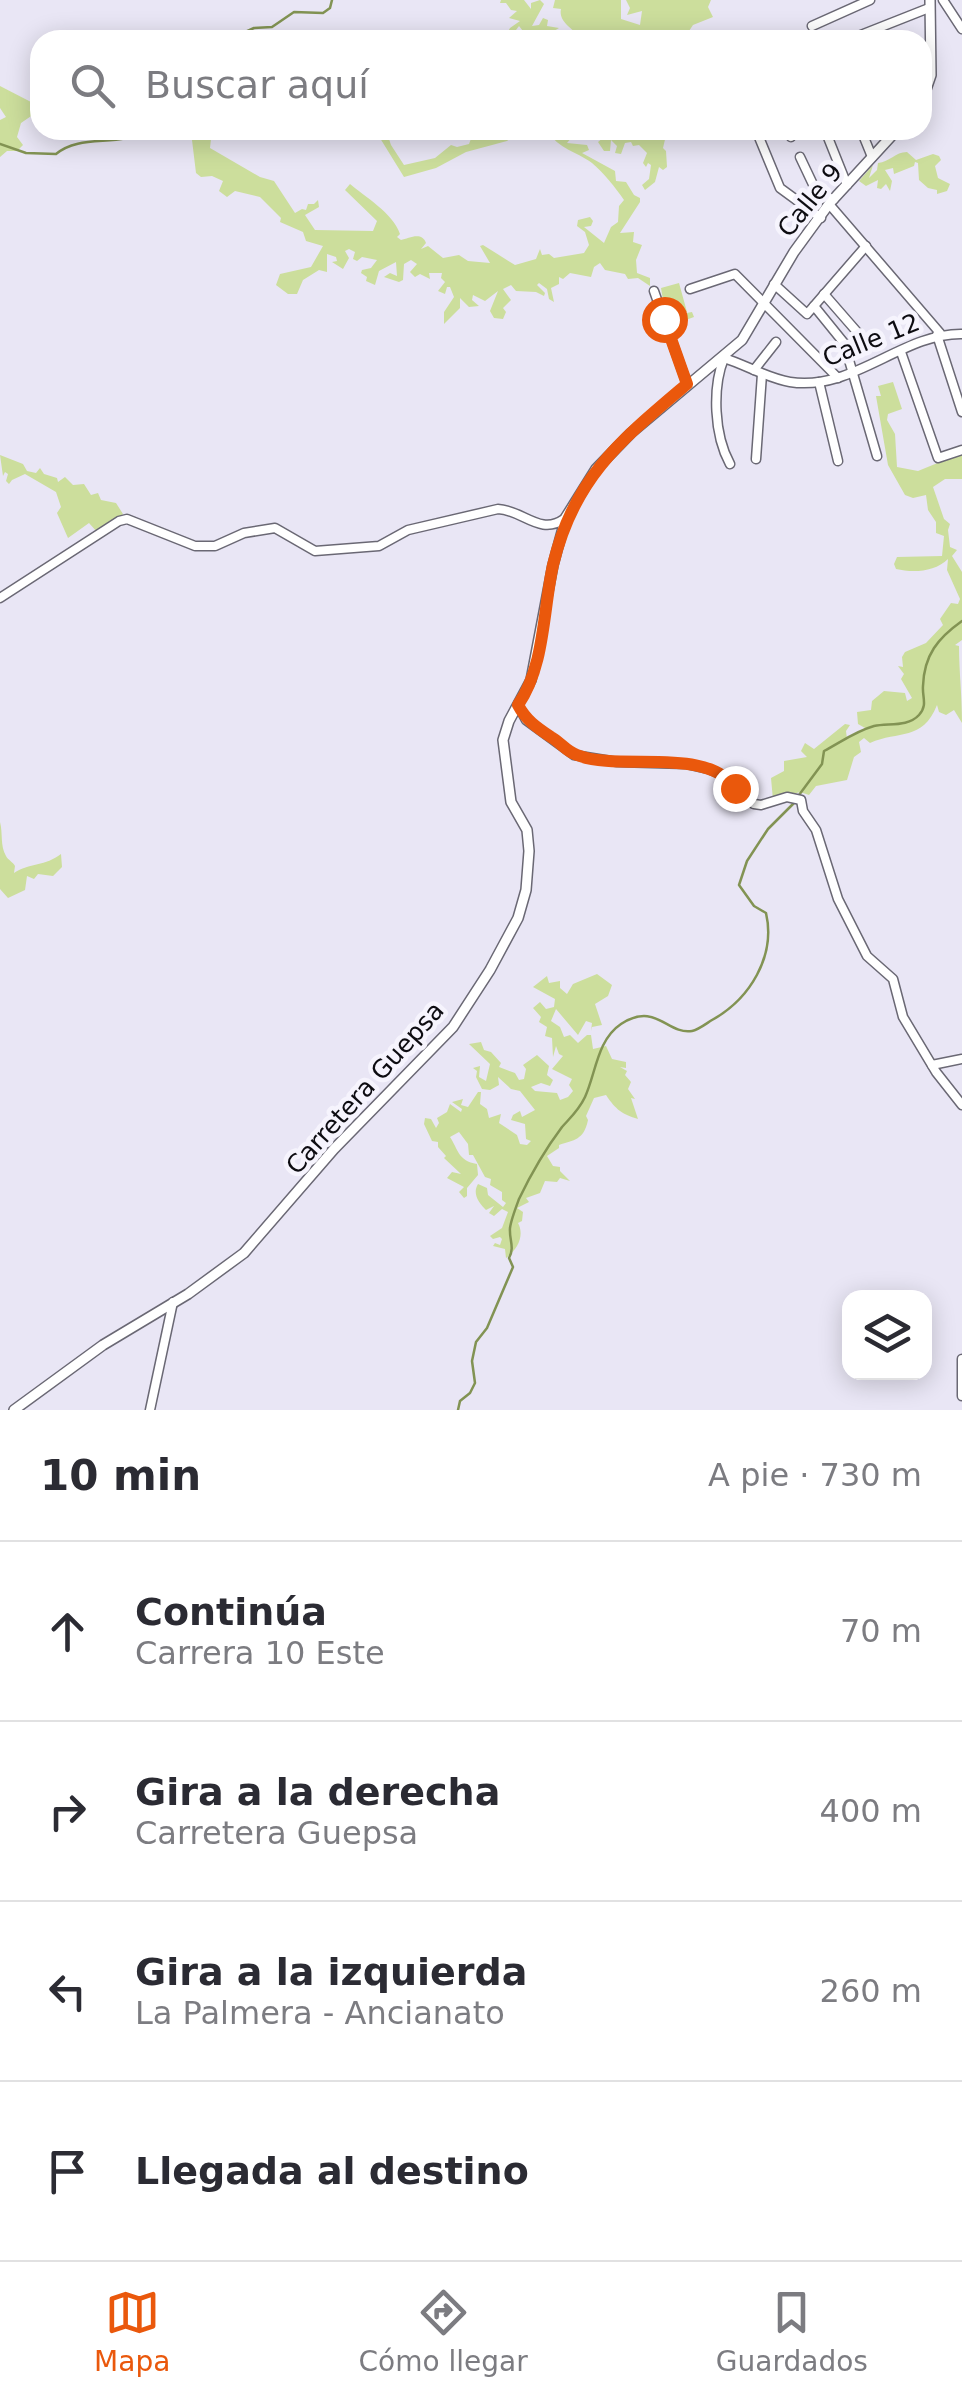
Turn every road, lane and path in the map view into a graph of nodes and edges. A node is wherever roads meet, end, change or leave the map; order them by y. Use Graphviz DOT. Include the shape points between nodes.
graph roads {
  1 [pos="870,0"];
  2 [pos="942,0"];
  3 [pos="929,4"];
  4 [pos="812,26"];
  5 [pos="870,30"];
  6 [pos="930,30"];
  7 [pos="962,30"];
  8 [pos="760,140"];
  9 [pos="829,140"];
  10 [pos="865,140"];
  11 [pos="888,140"];
  12 [pos="800,158"];
  13 [pos="872,158"];
  14 [pos="847,185"];
  15 [pos="832,202"];
  16 [pos="821,218"];
  17 [pos="866,246"];
  18 [pos="774,284"];
  19 [pos="690,289"];
  20 [pos="654,290"];
  21 [pos="824,294"];
  22 [pos="764,302"];
  23 [pos="810,310"];
  24 [pos="858,333"];
  25 [pos="939,334"];
  26 [pos="962,334"];
  27 [pos="776,342"];
  28 [pos="901,352"];
  29 [pos="724,358"];
  30 [pos="758,372"];
  31 [pos="852,372"];
  32 [pos="838,378"];
  33 [pos="819,382"];
  34 [pos="687,384"];
  35 [pos="962,412"];
  36 [pos="962,450"];
  37 [pos="877,456"];
  38 [pos="756,459"];
  39 [pos="838,461"];
  40 [pos="730,464"];
  41 [pos="566,517"];
  42 [pos="0,598"];
  43 [pos="518,705"];
  44 [pos="962,1059"];
  45 [pos="932,1065"];
  46 [pos="962,1106"];
  47 [pos="173,1302"];
  48 [pos="962,1359"];
  49 [pos="962,1396"];
  50 [pos="14,1410"];
  51 [pos="150,1410"];
  1 -- 4 [label="street"];
  2 -- 7 [label="street"];
  3 -- 5 [label="street"];
  3 -- 6 [label="street"];
  8 -- 16 [label="street" via="780,188"];
  9 -- 14 [label="street"];
  10 -- 13 [label="street"];
  11 -- 13 [label="street, Calle 9"];
  12 -- 15 [label="street" via="818,195"];
  13 -- 14 [label="street, Calle 9"];
  14 -- 15 [label="street, Calle 9"];
  15 -- 16 [label="street, Calle 9"];
  15 -- 17 [label="street"];
  16 -- 18 [label="street, Calle 9"];
  17 -- 21 [label="street"];
  17 -- 25 [label="street"];
  18 -- 22 [label="street, Calle 9"];
  18 -- 23 [label="street"];
  19 -- 22 [label="street" via="735,274"];
  20 -- 34 [label="street"];
  21 -- 23 [label="street"];
  21 -- 24 [label="street"];
  22 -- 29 [label="street, Calle 9"];
  22 -- 32 [label="street"];
  23 -- 31 [label="street" via="844,343"];
  25 -- 26 [label="street, Calle 12"];
  25 -- 28 [label="street, Calle 12"];
  25 -- 35 [label="street"];
  27 -- 30 [label="street"];
  28 -- 31 [label="street, Calle 12"];
  28 -- 36 [label="street" via="938,458"];
  29 -- 30 [label="street, Calle 12"];
  29 -- 34 [label="street"];
  29 -- 40 [label="street" via="716,378"];
  30 -- 33 [label="street, Calle 12"];
  30 -- 38 [label="street"];
  31 -- 32 [label="street, Calle 12"];
  31 -- 37 [label="street"];
  32 -- 33 [label="street, Calle 12"];
  33 -- 39 [label="street"];
  34 -- 41 [label="street, Carretera Guepsa" via="596,469"];
  41 -- 42 [label="street" via="552,527 505,508 408,530 379,546 315,551 274,528 195,546 127,519"];
  41 -- 43 [label="street, Carretera Guepsa" via="531,680"];
  43 -- 45 [label="street" via="526,720 574,755 708,769 761,806 798,799 816,830 838,899 867,956 893,979 903,1017"];
  43 -- 47 [label="street, Carretera Guepsa" via="503,740 512,802 527,830 526,890 490,970 452,1027 259,1238"];
  44 -- 45 [label="street"];
  45 -- 46 [label="street"];
  47 -- 50 [label="street, Carretera Guepsa"];
  47 -- 51 [label="street"];
  48 -- 49 [label="street"];
}
